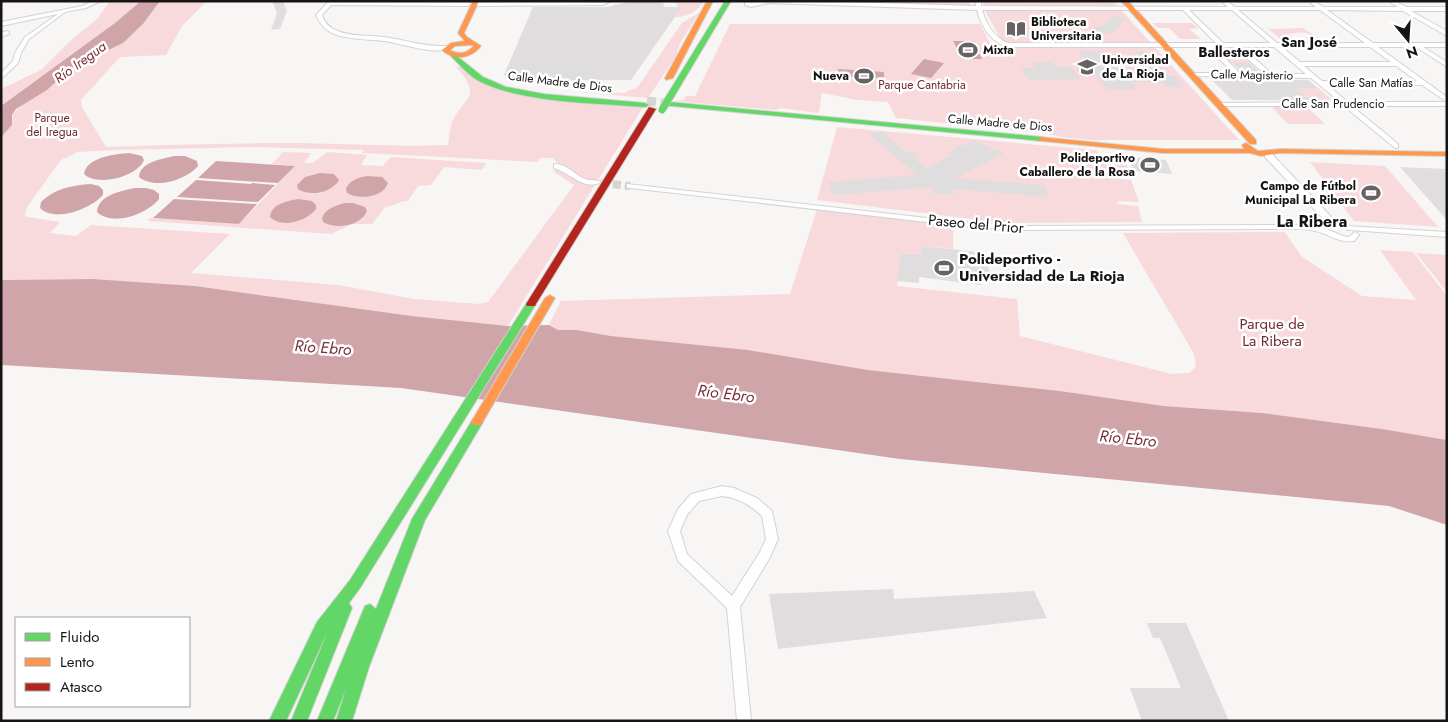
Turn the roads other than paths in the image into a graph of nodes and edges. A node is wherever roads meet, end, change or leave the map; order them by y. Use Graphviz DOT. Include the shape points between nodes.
graph roads {
  1 [pos="98,1"];
  2 [pos="710,1"];
  3 [pos="718,1"];
  4 [pos="728,1"];
  5 [pos="736,1"];
  6 [pos="748,1"];
  7 [pos="1224,1"];
  8 [pos="1311,1"];
  9 [pos="1391,1"];
  10 [pos="1410,1"];
  11 [pos="1426,1"];
  12 [pos="1441,1"];
  13 [pos="329,2"];
  14 [pos="401,2"];
  15 [pos="543,2"];
  16 [pos="607,2"];
  17 [pos="763,2"];
  18 [pos="860,3"];
  19 [pos="978,5"];
  20 [pos="1127,5"];
  21 [pos="470,7"];
  22 [pos="1445,7"];
  23 [pos="1185,9"];
  24 [pos="1233,9"];
  25 [pos="1321,9"];
  26 [pos="1407,9"];
  27 [pos="1426,9"];
  28 [pos="68,10"];
  29 [pos="1,24"];
  30 [pos="1447,34"];
  31 [pos="1163,44"];
  32 [pos="1208,44"];
  33 [pos="1221,45"];
  34 [pos="1236,45"];
  35 [pos="1276,45"];
  36 [pos="1372,45"];
  37 [pos="1418,45"];
  38 [pos="1447,46"];
  39 [pos="470,48"];
  40 [pos="450,49"];
  41 [pos="692,60"];
  42 [pos="1298,64"];
  43 [pos="1397,64"];
  44 [pos="1447,65"];
  45 [pos="1191,75"];
  46 [pos="1239,75"];
  47 [pos="1270,76"];
  48 [pos="1313,76"];
  49 [pos="1,77"];
  50 [pos="1321,83"];
  51 [pos="1422,83"];
  52 [pos="665,88"];
  53 [pos="1447,100"];
  54 [pos="659,104"];
  55 [pos="1345,104"];
  56 [pos="1447,104"];
  57 [pos="1220,105"];
  58 [pos="1250,146"];
  59 [pos="1395,146"];
  60 [pos="1447,148"];
  61 [pos="1272,151"];
  62 [pos="1447,154"];
  63 [pos="557,166"];
  64 [pos="597,182"];
  65 [pos="630,186"];
  66 [pos="615,191"];
  67 [pos="1332,223"];
  68 [pos="1323,230"];
  69 [pos="1353,232"];
  70 [pos="1447,235"];
  71 [pos="1447,242"];
  72 [pos="555,289"];
  73 [pos="404,552"];
  74 [pos="355,584"];
  75 [pos="734,606"];
  76 [pos="277,721"];
  77 [pos="299,721"];
  78 [pos="324,721"];
  79 [pos="344,721"];
  80 [pos="744,721"];
  1 -- 28 [label="street"];
  2 -- 52 [label="main road"];
  3 -- 52 [label="main road"];
  4 -- 41 [label="main road"];
  5 -- 41 [label="main road" via="703,52"];
  6 -- 17 [label="street" via="746,4 751,5"];
  7 -- 24 [label="street"];
  8 -- 25 [label="street"];
  9 -- 26 [label="street"];
  10 -- 27 [label="street"];
  11 -- 22 [label="street"];
  12 -- 22 [label="street"];
  13 -- 14 [label="street"];
  13 -- 40 [label="street" via="319,16 324,25 346,36 384,39 429,49"];
  14 -- 21 [label="street"];
  15 -- 16 [label="street"];
  15 -- 21 [label="street"];
  17 -- 18 [label="street"];
  18 -- 19 [label="street"];
  19 -- 20 [label="street"];
  19 -- 31 [label="street" via="997,42 1002,44"];
  20 -- 23 [label="street"];
  20 -- 31 [label="main road"];
  21 -- 39 [label="main road, Calle Madre de Dios" via="461,33"];
  21 -- 40 [label="main road" via="456,26"];
  22 -- 27 [label="street"];
  23 -- 24 [label="street"];
  23 -- 33 [label="street"];
  24 -- 25 [label="street"];
  24 -- 35 [label="street"];
  25 -- 26 [label="street"];
  25 -- 36 [label="street"];
  26 -- 27 [label="street"];
  26 -- 30 [label="street"];
  28 -- 29 [label="street"];
  28 -- 49 [label="street" via="26,38 16,62"];
  31 -- 32 [label="street"];
  31 -- 45 [label="main road"];
  32 -- 33 [label="street"];
  32 -- 46 [label="street"];
  33 -- 34 [label="street"];
  34 -- 35 [label="street"];
  34 -- 47 [label="street"];
  35 -- 36 [label="street"];
  35 -- 42 [label="street"];
  36 -- 37 [label="street"];
  36 -- 43 [label="street"];
  37 -- 38 [label="street"];
  37 -- 44 [label="street"];
  39 -- 40 [label="main road"];
  39 -- 54 [label="main road, Calle Madre de Dios" via="469,58 478,71 508,86"];
  40 -- 54 [label="main road, Calle Madre de Dios" via="472,73 503,90"];
  41 -- 54 [label="main road"];
  42 -- 43 [label="street"];
  42 -- 48 [label="street"];
  43 -- 51 [label="street"];
  45 -- 46 [label="street, Calle Magisterio"];
  45 -- 57 [label="main road"];
  46 -- 47 [label="street, Calle Magisterio"];
  47 -- 48 [label="street, Calle Magisterio"];
  48 -- 50 [label="street"];
  50 -- 51 [label="street, Calle San Matías"];
  50 -- 55 [label="street"];
  51 -- 53 [label="street"];
  52 -- 54 [label="main road"];
  54 -- 58 [label="main road, Calle Madre de Dios" via="1138,148"];
  54 -- 66 [label="main road"];
  54 -- 74 [label="main road"];
  55 -- 56 [label="street, Calle San Prudencio"];
  55 -- 57 [label="street, Calle San Prudencio"];
  55 -- 59 [label="street"];
  57 -- 58 [label="main road"];
  58 -- 61 [label="main road, Calle Madre de Dios"];
  59 -- 60 [label="main road"];
  59 -- 61 [label="main road"];
  61 -- 62 [label="main road"];
  61 -- 67 [label="street"];
  63 -- 64 [label="street" via="582,181"];
  65 -- 68 [label="street, Paseo del Prior" via="1012,228"];
  67 -- 68 [label="street" via="1322,226"];
  67 -- 69 [label="street"];
  68 -- 69 [label="street, Paseo del Prior" via="1342,239 1351,239"];
  69 -- 70 [label="street"];
  69 -- 71 [label="street"];
  72 -- 73 [label="main road" via="419,519"];
  73 -- 78 [label="main road" via="369,611"];
  73 -- 79 [label="main road"];
  74 -- 76 [label="main road" via="322,627"];
  74 -- 77 [label="main road"];
  75 -- 75 [label="street" via="772,539 768,514 753,501 722,491 696,497 682,512 674,531 682,557"];
  75 -- 80 [label="street"];
}
